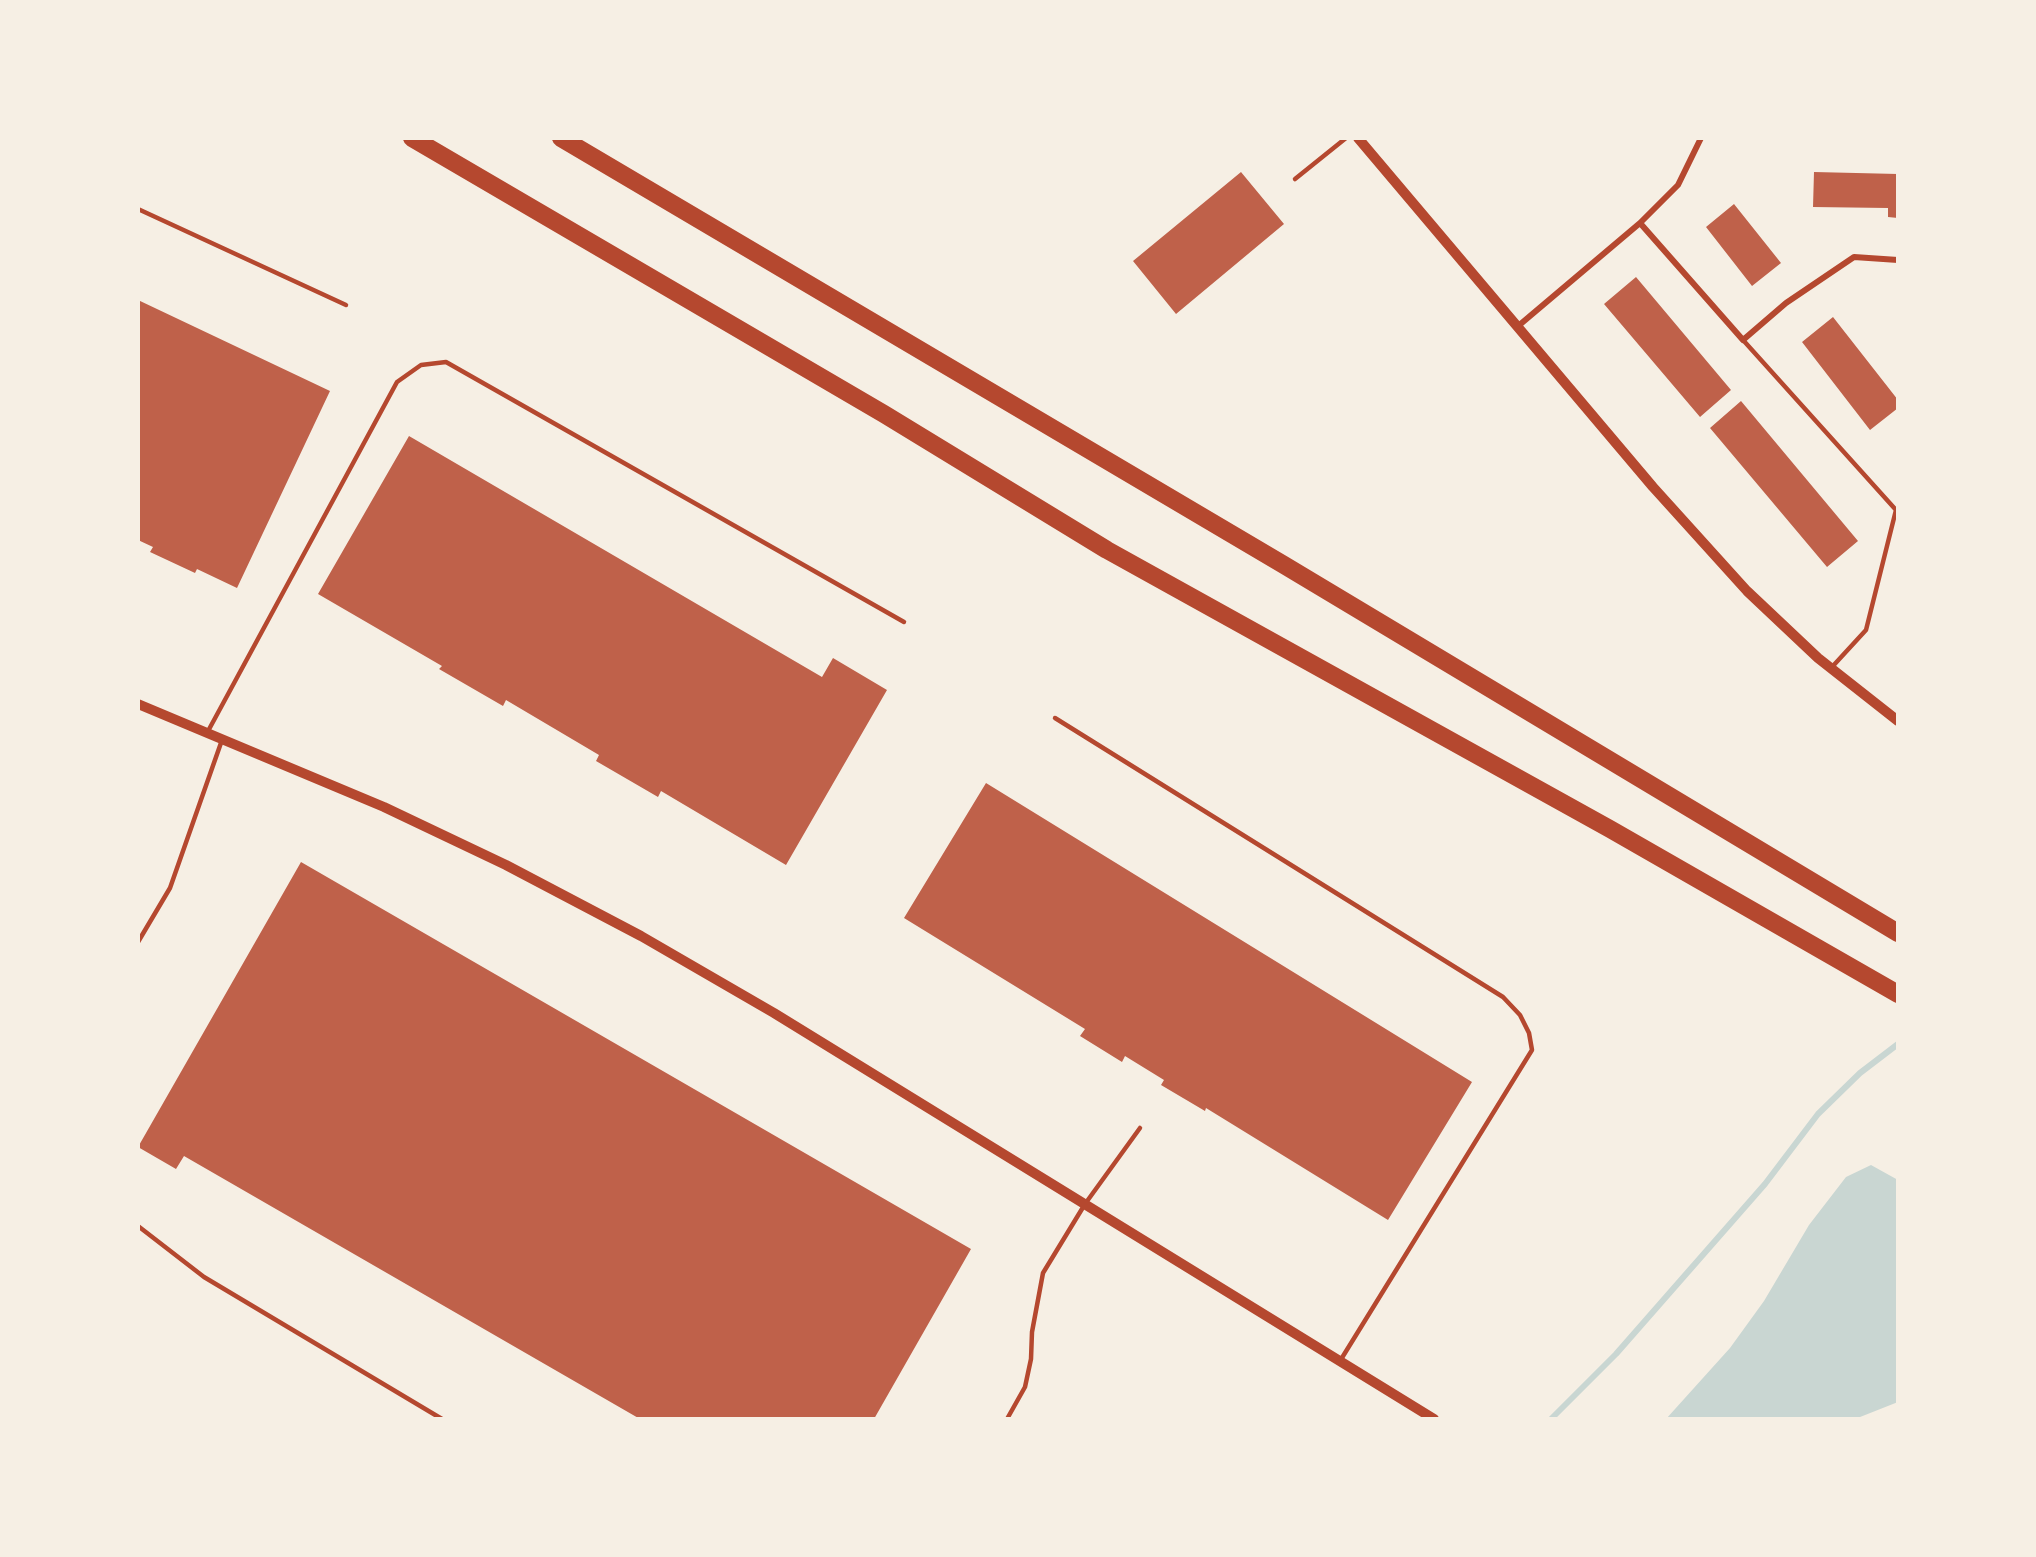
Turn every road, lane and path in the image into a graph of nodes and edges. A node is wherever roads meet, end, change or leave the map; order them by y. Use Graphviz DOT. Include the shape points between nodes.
graph roads {
  1 [pos="412,138"];
  2 [pos="561,138"];
  3 [pos="1346,138"];
  4 [pos="1358,138"];
  5 [pos="1701,138"];
  6 [pos="1295,179"];
  7 [pos="138,208"];
  8 [pos="1640,223"];
  9 [pos="1898,260"];
  10 [pos="346,305"];
  11 [pos="1517,327"];
  12 [pos="1743,340"];
  13 [pos="904,622"];
  14 [pos="1831,668"];
  15 [pos="138,704"];
  16 [pos="1055,718"];
  17 [pos="1898,721"];
  18 [pos="207,733"];
  19 [pos="222,740"];
  20 [pos="1898,933"];
  21 [pos="138,942"];
  22 [pos="1898,994"];
  23 [pos="1140,1128"];
  24 [pos="1085,1204"];
  25 [pos="138,1226"];
  26 [pos="1340,1361"];
  27 [pos="442,1419"];
  28 [pos="1007,1419"];
  29 [pos="1434,1419"];
  1 -- 22 [label="highway" via="884,414 1107,550 1600,823"];
  2 -- 20 [label="highway"];
  3 -- 6 [label="lane"];
  4 -- 11 [label="street"];
  5 -- 8 [label="street" via="1678,184"];
  7 -- 10 [label="lane"];
  8 -- 11 [label="street"];
  8 -- 12 [label="street"];
  9 -- 12 [label="street" via="1854,257 1786,303"];
  11 -- 14 [label="street" via="1747,591"];
  12 -- 14 [label="lane" via="1896,510 1866,630"];
  13 -- 18 [label="lane" via="446,362 421,365 397,382"];
  14 -- 17 [label="street"];
  15 -- 18 [label="street"];
  16 -- 26 [label="lane" via="1503,997 1520,1015 1529,1033 1532,1050"];
  18 -- 19 [label="street"];
  19 -- 21 [label="lane" via="170,888"];
  19 -- 24 [label="street" via="384,807 641,936"];
  23 -- 24 [label="lane"];
  24 -- 26 [label="street"];
  24 -- 28 [label="lane" via="1043,1273 1025,1387"];
  25 -- 27 [label="lane" via="204,1276"];
  26 -- 29 [label="street"];
}
